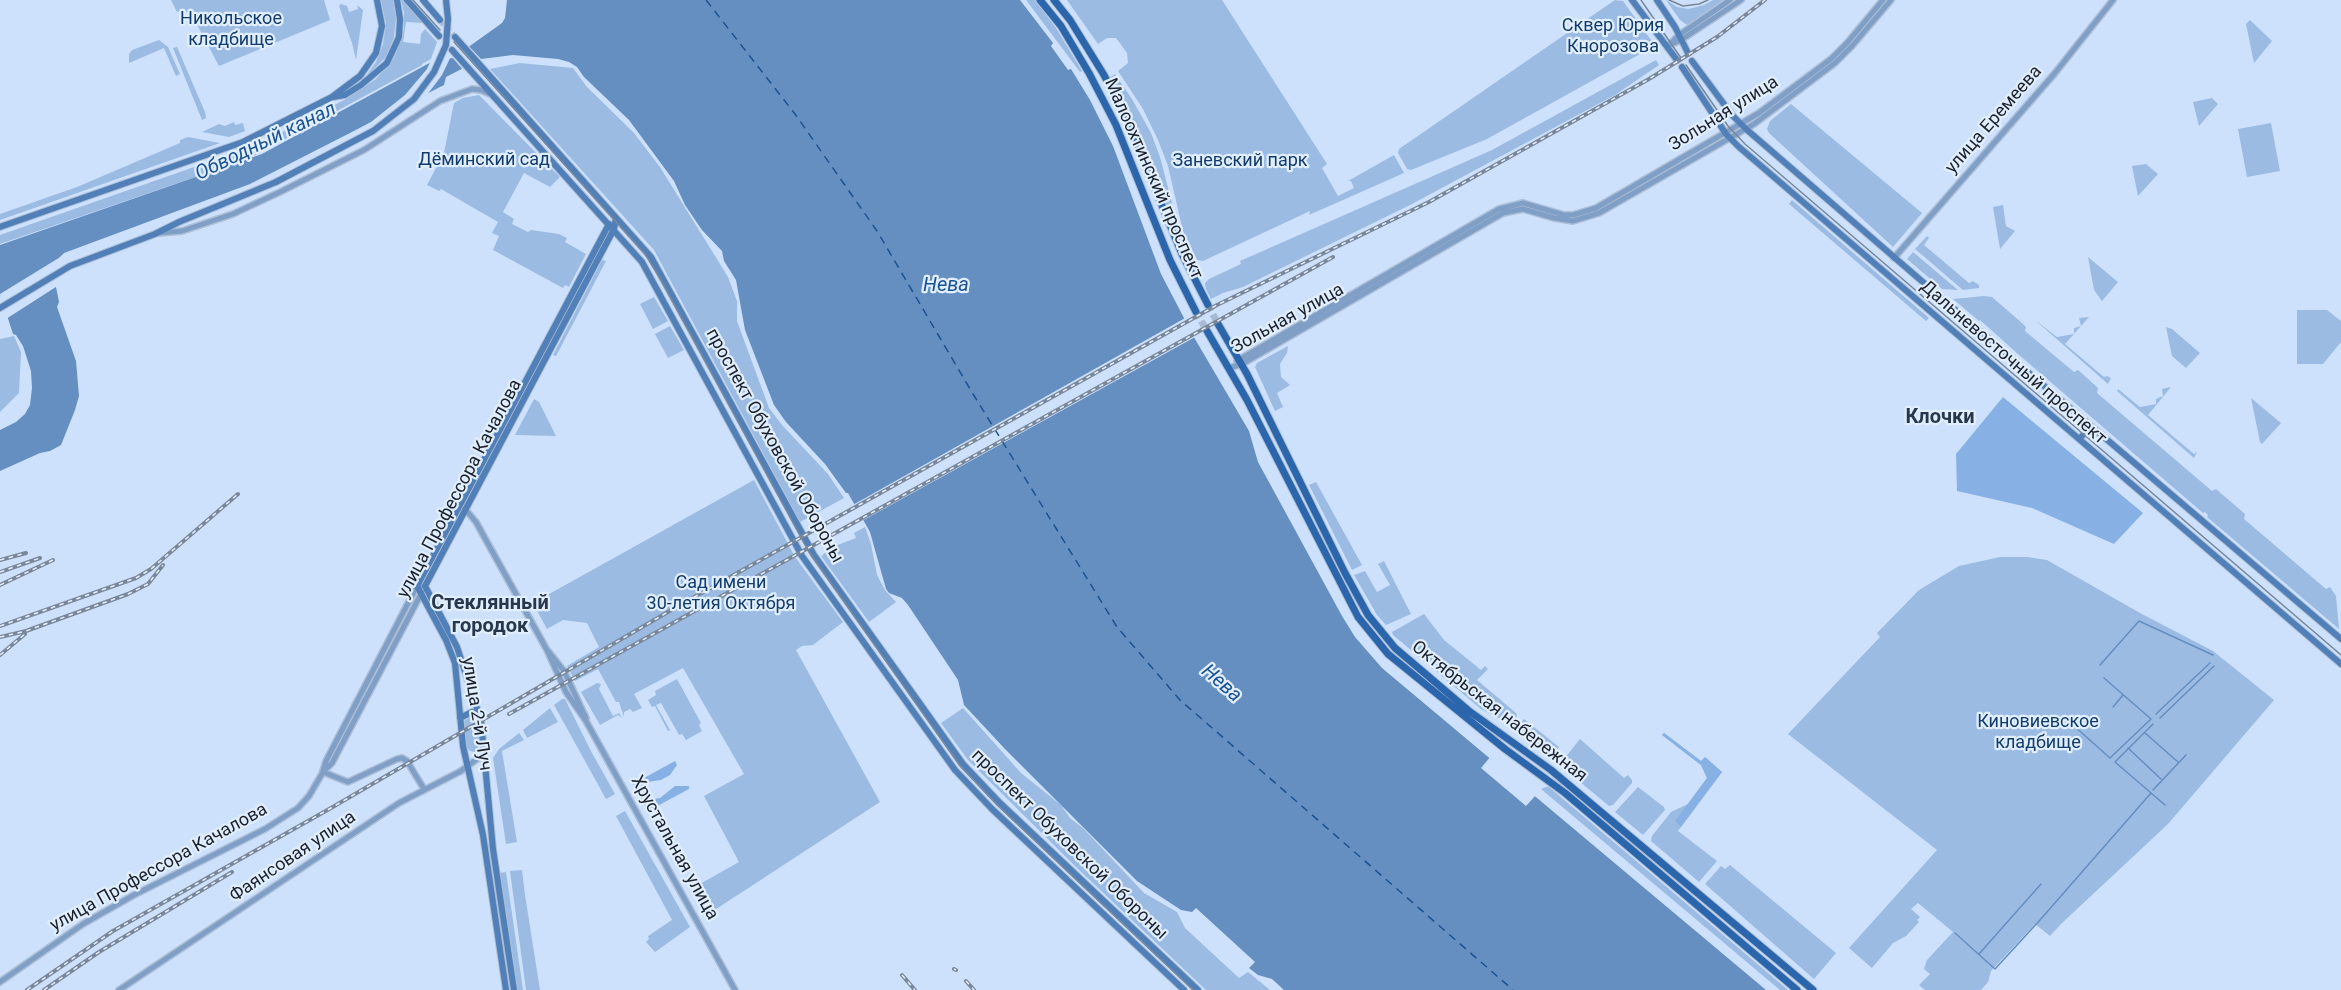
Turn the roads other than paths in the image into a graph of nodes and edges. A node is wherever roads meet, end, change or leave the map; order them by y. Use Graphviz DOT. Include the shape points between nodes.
graph roads {
  1 [pos="376,0"];
  2 [pos="397,0"];
  3 [pos="407,0"];
  4 [pos="423,0"];
  5 [pos="446,0"];
  6 [pos="1040,0"];
  7 [pos="1054,0"];
  8 [pos="1632,0"];
  9 [pos="1657,0"];
  10 [pos="1730,0"];
  11 [pos="1741,0"];
  12 [pos="1883,0"];
  13 [pos="1891,0"];
  14 [pos="2113,0"];
  15 [pos="441,20"];
  16 [pos="439,36"];
  17 [pos="455,37"];
  18 [pos="1680,37"];
  19 [pos="1667,46"];
  20 [pos="453,51"];
  21 [pos="1688,53"];
  22 [pos="1677,60"];
  23 [pos="1693,62"];
  24 [pos="1683,68"];
  25 [pos="493,96"];
  26 [pos="332,97"];
  27 [pos="1744,127"];
  28 [pos="1728,136"];
  29 [pos="616,218"];
  30 [pos="609,224"];
  31 [pos="0,227"];
  32 [pos="614,229"];
  33 [pos="155,234"];
  34 [pos="1894,258"];
  35 [pos="1208,305"];
  36 [pos="0,308"];
  37 [pos="1197,312"];
  38 [pos="1218,324"];
  39 [pos="1207,331"];
  40 [pos="1240,362"];
  41 [pos="1229,368"];
  42 [pos="2091,427"];
  43 [pos="2079,439"];
  44 [pos="460,505"];
  45 [pos="466,510"];
  46 [pos="417,586"];
  47 [pos="425,586"];
  48 [pos="421,594"];
  49 [pos="2341,639"];
  50 [pos="2341,664"];
  51 [pos="479,715"];
  52 [pos="460,718"];
  53 [pos="485,753"];
  54 [pos="467,766"];
  55 [pos="323,772"];
  56 [pos="424,789"];
  57 [pos="0,982"];
  58 [pos="119,990"];
  59 [pos="506,990"];
  60 [pos="514,990"];
  61 [pos="735,990"];
  62 [pos="1184,990"];
  63 [pos="1198,990"];
  64 [pos="1797,990"];
  65 [pos="1813,990"];
  1 -- 26 [label="main road" via="382,26 376,53 367,69"];
  2 -- 26 [label="main road" via="400,27 387,63 362,85"];
  3 -- 16 [label="main road"];
  4 -- 15 [label="main road"];
  5 -- 33 [label="main road, bridge" via="446,45 434,72 414,99 373,131 276,183"];
  6 -- 37 [label="main road, Малоохтинский проспект" via="1089,73 1116,125 1166,251"];
  7 -- 35 [label="main road, Малоохтинский проспект" via="1104,75 1127,120 1182,254"];
  8 -- 19 [label="main road"];
  9 -- 18 [label="main road"];
  10 -- 18 [label="street"];
  11 -- 18 [label="street"];
  12 -- 27 [label="street, Зольная улица" via="1831,59"];
  13 -- 27 [label="street, Зольная улица" via="1835,63"];
  14 -- 34 [label="street, улица Еремеева" via="2055,73"];
  17 -- 29 [label="main road, проспект Обуховской Обороны"];
  18 -- 19 [label="street"];
  18 -- 21 [label="main road"];
  19 -- 22 [label="main road"];
  20 -- 25 [label="main road, проспект Обуховской Обороны"];
  23 -- 27 [label="main road, Дальневосточный проспект"];
  24 -- 28 [label="main road, Дальневосточный проспект"];
  25 -- 30 [label="main road, проспект Обуховской Обороны"];
  25 -- 33 [label="street" via="475,89 440,101 371,146 233,214 182,231"];
  26 -- 31 [label="main road" via="243,142"];
  27 -- 28 [label="street, Зольная улица"];
  27 -- 34 [label="main road, Дальневосточный проспект"];
  28 -- 40 [label="street, Зольная улица" via="1591,217 1563,220 1523,209 1503,213"];
  28 -- 43 [label="main road, Дальневосточный проспект"];
  29 -- 32 [label="main road, улица Профессора Качалова"];
  29 -- 63 [label="main road, проспект Обуховской Обороны" via="638,240 659,271 814,555 963,764"];
  30 -- 32 [label="main road, проспект Обуховской Обороны"];
  30 -- 44 [label="main road, улица Профессора Качалова"];
  32 -- 45 [label="main road, улица Профессора Качалова"];
  32 -- 62 [label="main road, проспект Обуховской Обороны" via="648,272 802,556 950,764 992,809"];
  33 -- 36 [label="main road" via="62,270"];
  34 -- 42 [label="main road, Дальневосточный проспект"];
  38 -- 40 [label="main road, Октябрьская набережная"];
  39 -- 41 [label="main road, Октябрьская набережная"];
  40 -- 41 [label="street, Зольная улица"];
  40 -- 65 [label="main road, Октябрьская набережная" via="1345,573 1368,615 1395,648 1469,711 1551,770"];
  41 -- 64 [label="main road, Октябрьская набережная" via="1358,617 1388,654 1565,793"];
  42 -- 43 [label="main road"];
  42 -- 49 [label="main road, Дальневосточный проспект"];
  43 -- 50 [label="main road, Дальневосточный проспект"];
  44 -- 45 [label="street, Хрустальная улица"];
  44 -- 46 [label="main road, улица Профессора Качалова"];
  45 -- 47 [label="main road, улица Профессора Качалова"];
  45 -- 61 [label="street, Хрустальная улица"];
  46 -- 47 [label="street"];
  46 -- 48 [label="main road, улица 2-й Луч"];
  46 -- 55 [label="street, улица Профессора Качалова"];
  47 -- 48 [label="street, улица Профессора Качалова"];
  47 -- 51 [label="main road, улица 2-й Луч" via="457,647"];
  48 -- 52 [label="main road, улица 2-й Луч" via="454,658"];
  48 -- 55 [label="street, улица Профессора Качалова" via="332,763"];
  51 -- 52 [label="main road" via="468,713"];
  51 -- 53 [label="main road, улица 2-й Луч"];
  52 -- 54 [label="main road, улица 2-й Луч"];
  53 -- 54 [label="street, Фаянсовая улица"];
  53 -- 60 [label="main road, улица 2-й Луч" via="493,849"];
  54 -- 56 [label="street, Фаянсовая улица"];
  54 -- 59 [label="main road, улица 2-й Луч" via="486,850"];
  55 -- 56 [label="street" via="348,783 402,758"];
  55 -- 57 [label="street, улица Профессора Качалова" via="304,802 285,817 83,924"];
  56 -- 58 [label="street, Фаянсовая улица"];
}
